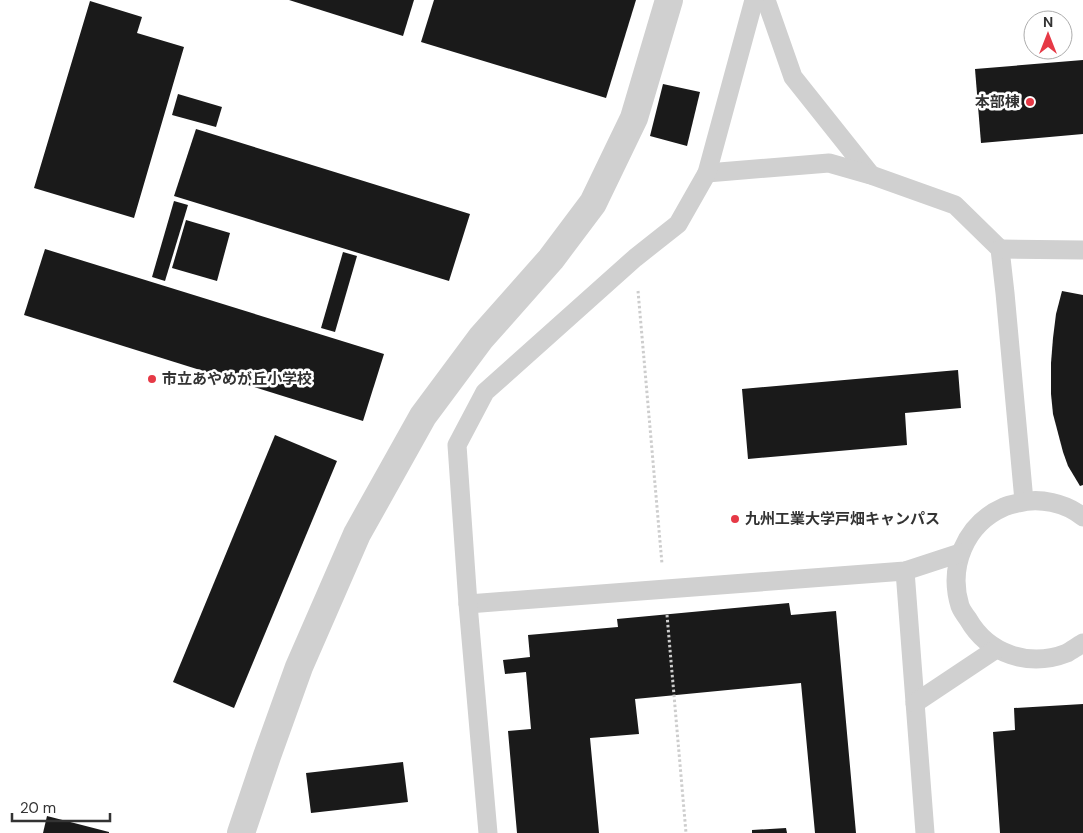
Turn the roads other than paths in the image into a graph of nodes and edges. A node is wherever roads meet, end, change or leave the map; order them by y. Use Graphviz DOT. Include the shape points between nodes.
graph roads {
  1 [pos="668,0"];
  2 [pos="754,0"];
  3 [pos="766,0"];
  4 [pos="707,173"];
  5 [pos="871,175"];
  6 [pos="1000,249"];
  7 [pos="1083,250"];
  8 [pos="1024,501"];
  9 [pos="1083,517"];
  10 [pos="960,553"];
  11 [pos="904,572"];
  12 [pos="468,604"];
  13 [pos="1083,643"];
  14 [pos="996,649"];
  15 [pos="915,703"];
  16 [pos="242,833"];
  17 [pos="488,833"];
  18 [pos="925,833"];
  1 -- 16 [label="street" via="634,118 593,204 551,259 481,338 423,416 358,534 299,667"];
  2 -- 4 [label="lane"];
  3 -- 5 [label="lane" via="793,76"];
  4 -- 5 [label="lane" via="829,163"];
  4 -- 12 [label="lane" via="678,224 484,392 458,445"];
  5 -- 6 [label="lane" via="954,205"];
  6 -- 7 [label="lane"];
  6 -- 8 [label="lane"];
  8 -- 9 [label="lane" via="1051,502"];
  8 -- 10 [label="lane" via="985,518 970,534"];
  10 -- 11 [label="lane"];
  10 -- 14 [label="lane" via="956,580 960,607 974,631"];
  11 -- 12 [label="lane"];
  11 -- 15 [label="lane"];
  12 -- 17 [label="lane"];
  13 -- 14 [label="lane" via="1043,659 1018,657"];
  14 -- 15 [label="lane"];
  15 -- 18 [label="lane"];
}
